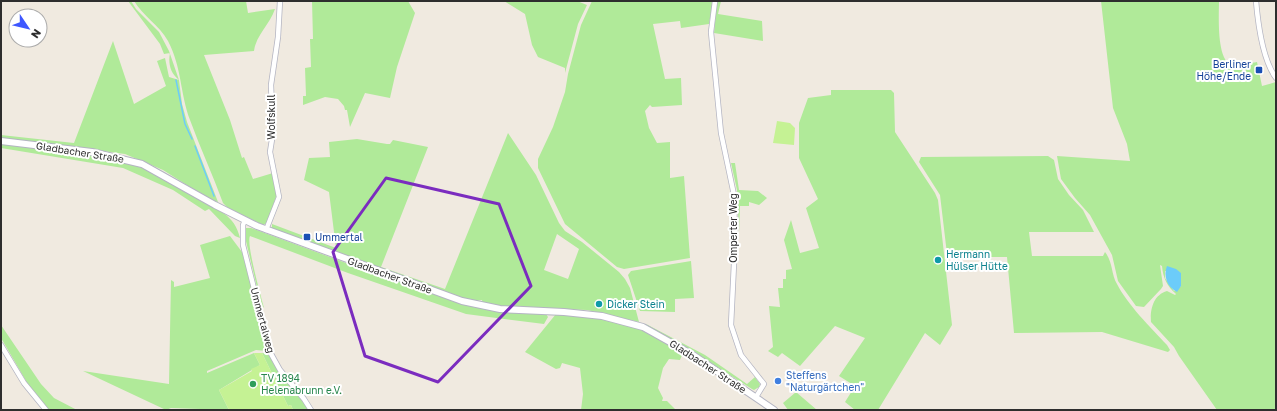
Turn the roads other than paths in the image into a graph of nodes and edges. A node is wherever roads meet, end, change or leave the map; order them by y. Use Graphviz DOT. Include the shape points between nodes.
graph roads {
  1 [pos="280,1"];
  2 [pos="715,1"];
  3 [pos="1256,1"];
  4 [pos="1276,78"];
  5 [pos="1,141"];
  6 [pos="245,220"];
  7 [pos="266,230"];
  8 [pos="1,345"];
  9 [pos="756,398"];
  10 [pos="46,410"];
  11 [pos="311,410"];
  12 [pos="774,410"];
  1 -- 7 [label="street, Wolfskull" via="271,85 270,152 278,197"];
  2 -- 9 [label="street, Omperter Weg" via="711,32 721,133 734,195 731,325 741,355 764,384"];
  3 -- 4 [label="street" via="1258,27"];
  5 -- 6 [label="main road, Gladbacher Straße" via="92,152 142,164"];
  6 -- 7 [label="main road, Gladbacher Straße"];
  6 -- 11 [label="street, Ummertalweg" via="243,244 270,352 280,370"];
  7 -- 9 [label="main road, Gladbacher Straße" via="462,301 500,309 602,316 643,327 693,355"];
  8 -- 10 [label="street" via="24,383"];
  9 -- 12 [label="main road, Gladbacher Straße"];
}
